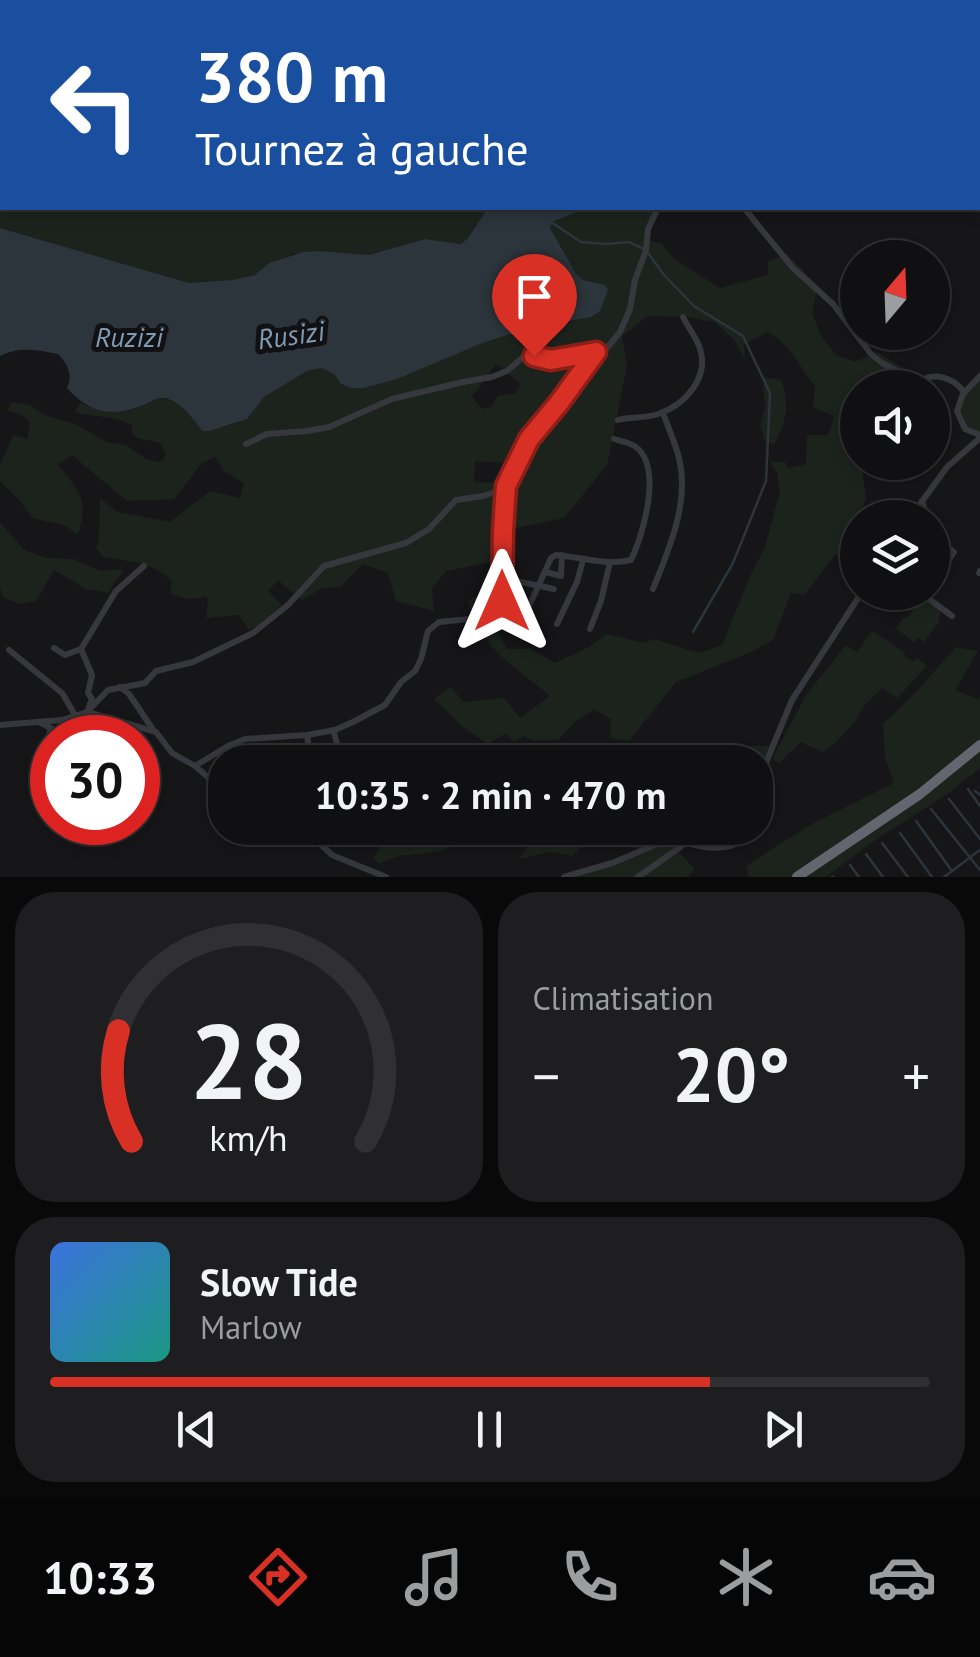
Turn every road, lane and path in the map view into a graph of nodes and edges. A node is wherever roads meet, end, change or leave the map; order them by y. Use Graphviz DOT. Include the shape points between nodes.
graph roads {
  1 [pos="657,210"];
  2 [pos="746,210"];
  3 [pos="683,317"];
  4 [pos="596,352"];
  5 [pos="980,376"];
  6 [pos="964,392"];
  7 [pos="663,413"];
  8 [pos="618,420"];
  9 [pos="980,436"];
  10 [pos="614,438"];
  11 [pos="246,444"];
  12 [pos="506,488"];
  13 [pos="922,500"];
  14 [pos="562,554"];
  15 [pos="583,560"];
  16 [pos="610,562"];
  17 [pos="144,566"];
  18 [pos="546,572"];
  19 [pos="502,578"];
  20 [pos="540,584"];
  21 [pos="554,588"];
  22 [pos="653,589"];
  23 [pos="850,610"];
  24 [pos="943,610"];
  25 [pos="501,616"];
  26 [pos="952,616"];
  27 [pos="556,624"];
  28 [pos="590,630"];
  29 [pos="54,648"];
  30 [pos="82,649"];
  31 [pos="9,650"];
  32 [pos="119,686"];
  33 [pos="87,712"];
  34 [pos="75,715"];
  35 [pos="97,715"];
  36 [pos="142,715"];
  37 [pos="30,723"];
  38 [pos="0,725"];
  39 [pos="333,730"];
  40 [pos="307,736"];
  41 [pos="160,737"];
  42 [pos="308,745"];
  43 [pos="338,745"];
  44 [pos="773,745"];
  45 [pos="980,745"];
  46 [pos="195,766"];
  47 [pos="208,777"];
  48 [pos="320,845"];
  49 [pos="658,845"];
  50 [pos="683,845"];
  51 [pos="694,845"];
  52 [pos="736,845"];
  53 [pos="386,877"];
  54 [pos="564,877"];
  55 [pos="638,877"];
  56 [pos="797,877"];
  1 -- 4 [label="street" via="628,316 613,342"];
  2 -- 6 [label="street" via="875,358 919,382 933,376 952,380"];
  3 -- 7 [label="street" via="700,347 700,369 691,394"];
  4 -- 11 [label="street" via="523,357 492,377 392,399 330,427 267,434"];
  4 -- 12 [label="street" via="529,439"];
  5 -- 6 [label="street"];
  6 -- 9 [label="street" via="959,418"];
  7 -- 8 [label="street"];
  7 -- 22 [label="street" via="680,461 680,496"];
  9 -- 13 [label="street"];
  10 -- 16 [label="street" via="636,446 650,480 633,556"];
  12 -- 19 [label="street"];
  12 -- 32 [label="street" via="456,500 406,543 324,566 253,633 193,662 156,671 145,683"];
  14 -- 15 [label="street"];
  14 -- 18 [label="street" via="553,556"];
  14 -- 18 [label="street" via="561,576"];
  15 -- 16 [label="street"];
  15 -- 27 [label="street"];
  16 -- 28 [label="street"];
  17 -- 30 [label="street" via="116,591"];
  18 -- 20 [label="street"];
  19 -- 20 [label="street"];
  19 -- 25 [label="street"];
  20 -- 21 [label="street"];
  20 -- 25 [label="street" via="525,616"];
  23 -- 44 [label="street" via="792,700"];
  24 -- 26 [label="street"];
  25 -- 39 [label="street" via="440,622 428,631 418,667 388,702"];
  29 -- 30 [label="street" via="65,655"];
  30 -- 33 [label="street" via="92,674"];
  31 -- 34 [label="street" via="62,693"];
  32 -- 33 [label="street"];
  32 -- 36 [label="street"];
  33 -- 34 [label="street"];
  33 -- 35 [label="street"];
  37 -- 38 [label="street"];
  39 -- 40 [label="street"];
  39 -- 43 [label="street"];
  40 -- 42 [label="street"];
  40 -- 46 [label="street" via="245,738"];
  41 -- 46 [label="street"];
  45 -- 56 [label="highway"];
  46 -- 47 [label="street"];
  48 -- 53 [label="street"];
  49 -- 54 [label="street"];
  50 -- 55 [label="street"];
  51 -- 52 [label="street"];
}
